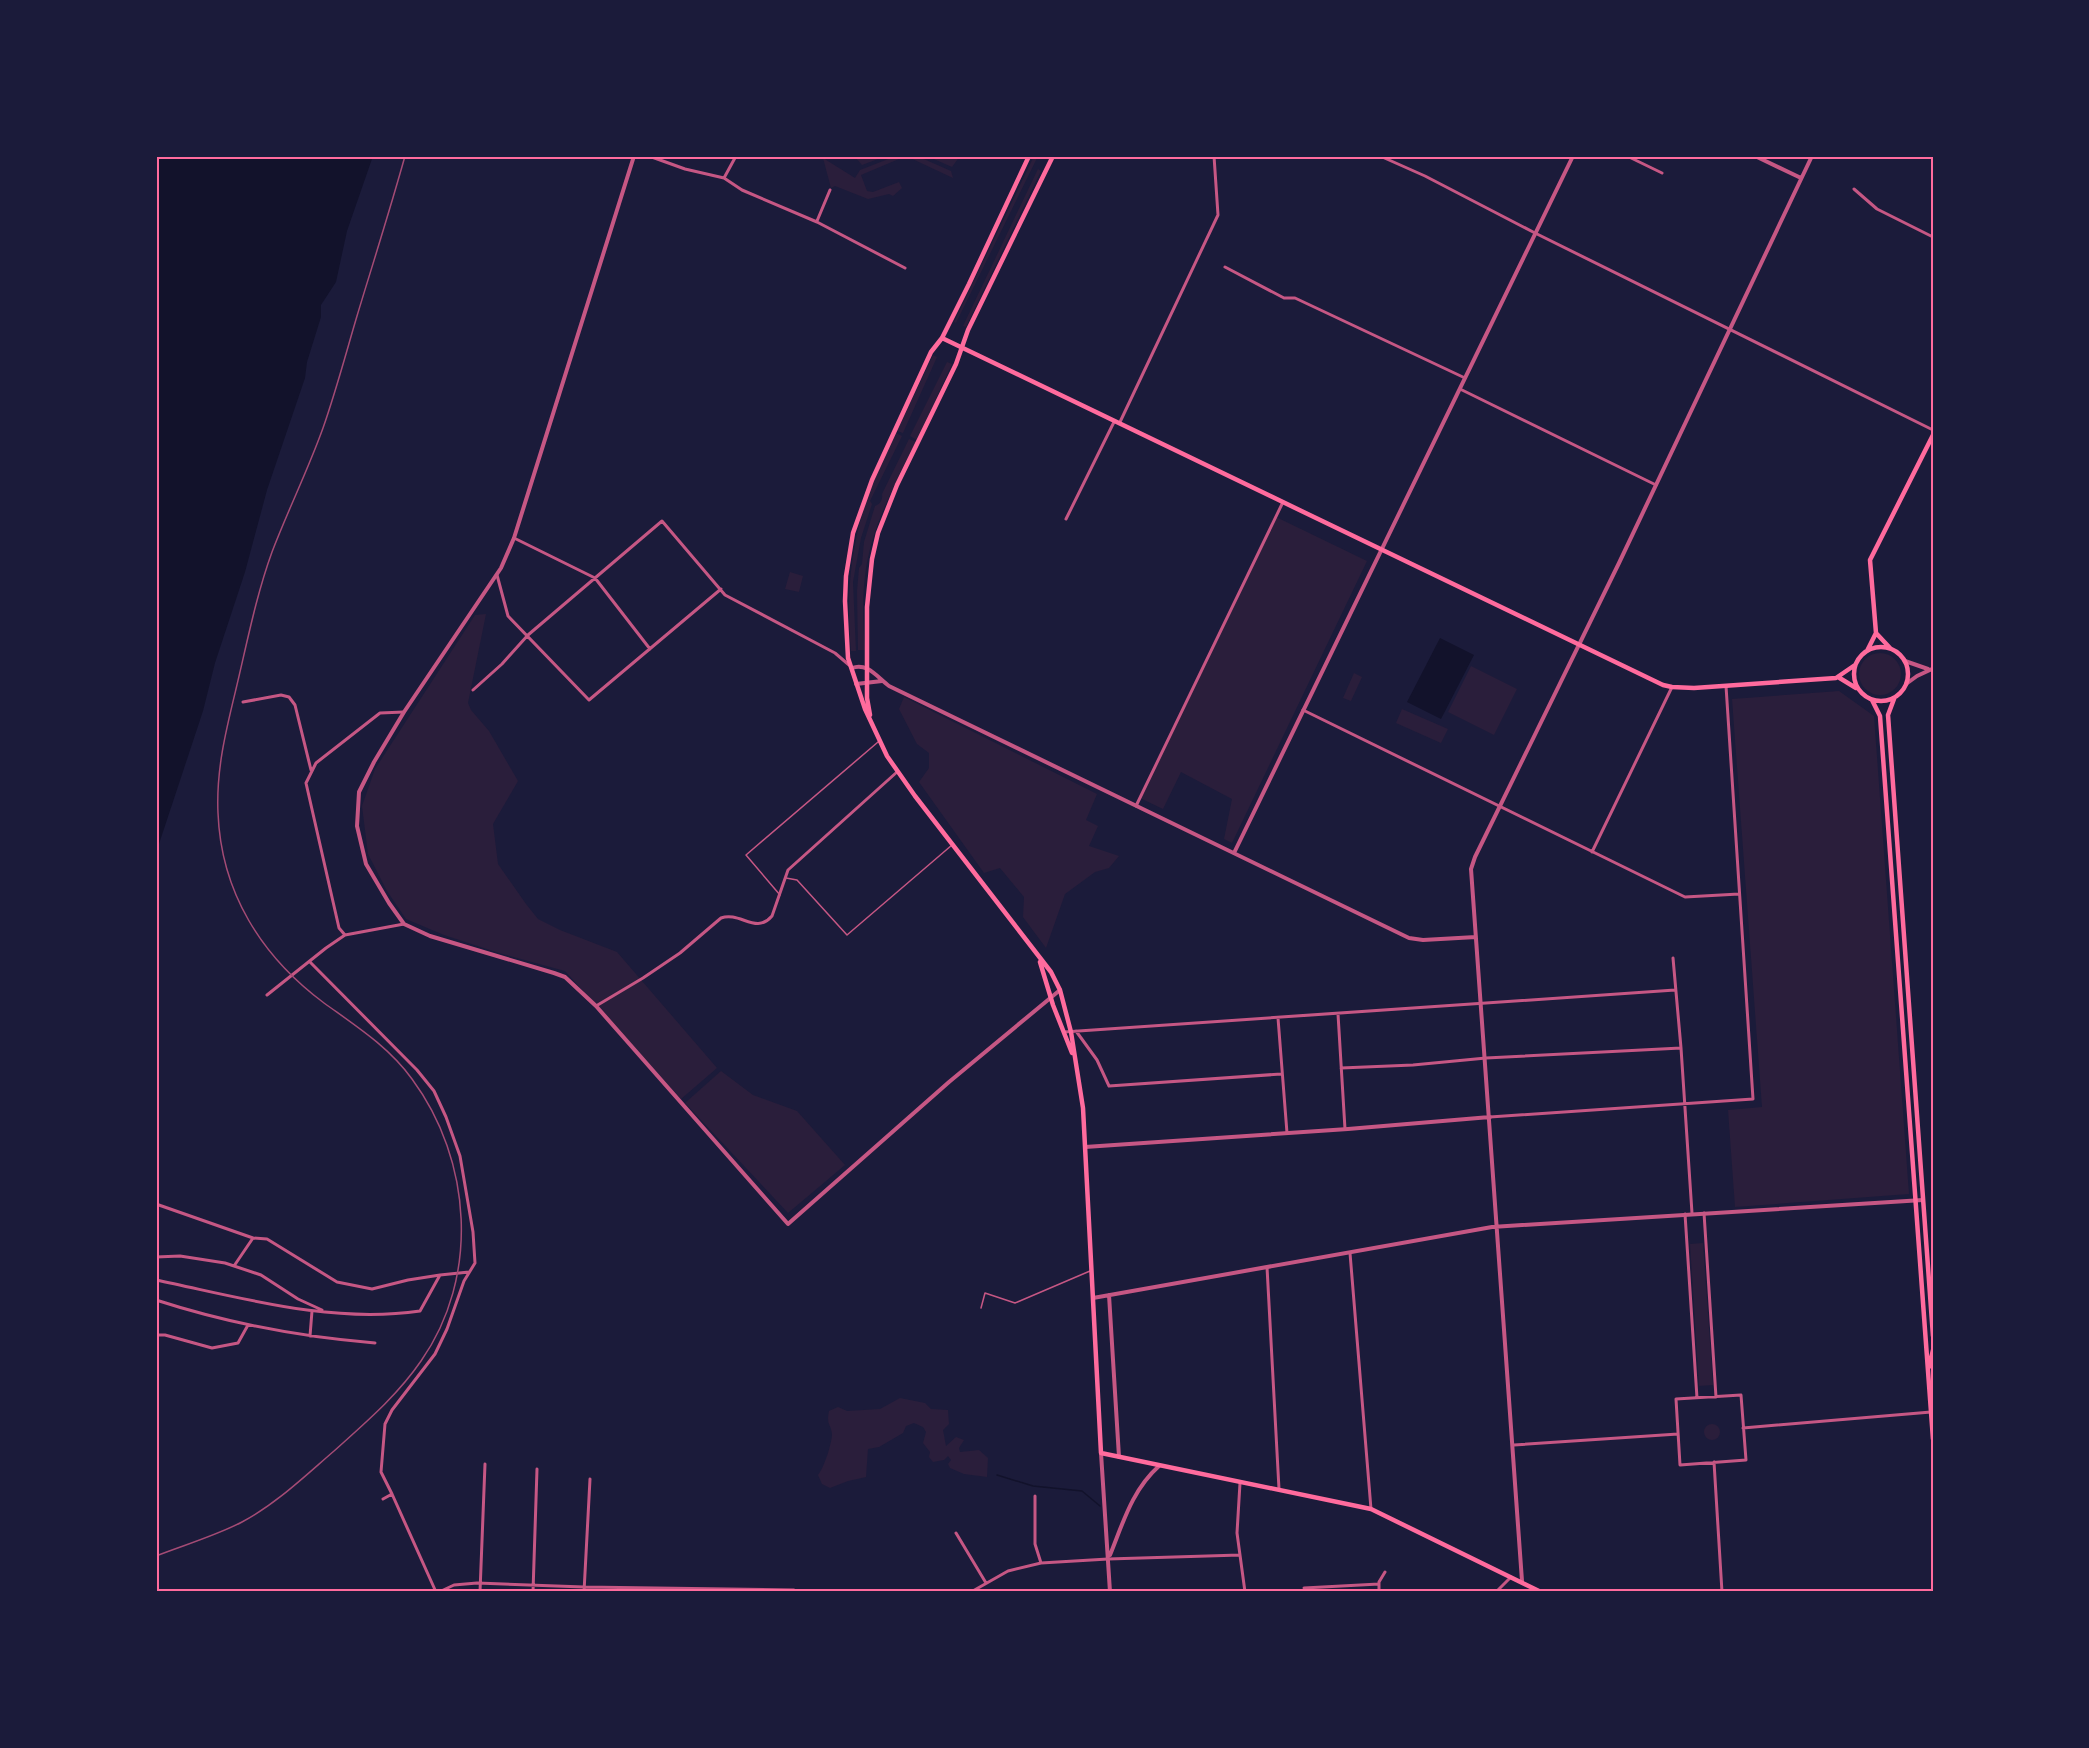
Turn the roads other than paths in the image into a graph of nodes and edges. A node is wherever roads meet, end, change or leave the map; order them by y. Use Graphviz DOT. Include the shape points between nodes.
graph roads {
  1 [pos="634,156"];
  2 [pos="649,156"];
  3 [pos="736,156"];
  4 [pos="1029,156"];
  5 [pos="1053,156"];
  6 [pos="1214,156"];
  7 [pos="1380,156"];
  8 [pos="1573,156"];
  9 [pos="1627,156"];
  10 [pos="1755,156"];
  11 [pos="1812,156"];
  12 [pos="1662,173"];
  13 [pos="1801,177"];
  14 [pos="724,178"];
  15 [pos="1854,189"];
  16 [pos="830,190"];
  17 [pos="817,222"];
  18 [pos="1535,233"];
  19 [pos="1933,237"];
  20 [pos="1225,267"];
  21 [pos="905,268"];
  22 [pos="1730,330"];
  23 [pos="942,338"];
  24 [pos="961,346"];
  25 [pos="1465,378"];
  26 [pos="1460,390"];
  27 [pos="1117,421"];
  28 [pos="1933,430"];
  29 [pos="1933,435"];
  30 [pos="1656,485"];
  31 [pos="1284,501"];
  32 [pos="1066,519"];
  33 [pos="514,538"];
  34 [pos="1381,549"];
  35 [pos="497,576"];
  36 [pos="595,578"];
  37 [pos="721,590"];
  38 [pos="1876,633"];
  39 [pos="528,635"];
  40 [pos="1579,644"];
  41 [pos="1890,648"];
  42 [pos="650,649"];
  43 [pos="1867,651"];
  44 [pos="1905,661"];
  45 [pos="1855,665"];
  46 [pos="867,667"];
  47 [pos="852,668"];
  48 [pos="1933,669"];
  49 [pos="1838,677"];
  50 [pos="883,681"];
  51 [pos="868,683"];
  52 [pos="856,684"];
  53 [pos="1906,684"];
  54 [pos="1726,686"];
  55 [pos="1672,687"];
  56 [pos="473,690"];
  57 [pos="1858,690"];
  58 [pos="1894,699"];
  59 [pos="1872,700"];
  60 [pos="243,702"];
  61 [pos="1303,710"];
  62 [pos="404,712"];
  63 [pos="871,721"];
  64 [pos="879,741"];
  65 [pos="312,771"];
  66 [pos="897,772"];
  67 [pos="1136,806"];
  68 [pos="1500,806"];
  69 [pos="953,844"];
  70 [pos="1592,852"];
  71 [pos="1234,853"];
  72 [pos="785,878"];
  73 [pos="1739,894"];
  74 [pos="780,895"];
  75 [pos="404,924"];
  76 [pos="345,935"];
  77 [pos="1476,937"];
  78 [pos="1039,956"];
  79 [pos="1673,958"];
  80 [pos="310,962"];
  81 [pos="1060,990"];
  82 [pos="1675,990"];
  83 [pos="267,995"];
  84 [pos="1051,997"];
  85 [pos="1480,1002"];
  86 [pos="596,1006"];
  87 [pos="1338,1014"];
  88 [pos="1278,1018"];
  89 [pos="1064,1032"];
  90 [pos="1074,1032"];
  91 [pos="1681,1048"];
  92 [pos="1486,1058"];
  93 [pos="1076,1062"];
  94 [pos="1341,1068"];
  95 [pos="1281,1074"];
  96 [pos="1684,1104"];
  97 [pos="1490,1117"];
  98 [pos="1345,1129"];
  99 [pos="1287,1132"];
  100 [pos="1085,1147"];
  101 [pos="1916,1200"];
  102 [pos="1924,1200"];
  103 [pos="156,1204"];
  104 [pos="1704,1212"];
  105 [pos="1692,1213"];
  106 [pos="1685,1214"];
  107 [pos="1497,1227"];
  108 [pos="253,1238"];
  109 [pos="1350,1252"];
  110 [pos="156,1257"];
  111 [pos="234,1266"];
  112 [pos="1267,1267"];
  113 [pos="1091,1270"];
  114 [pos="469,1272"];
  115 [pos="440,1275"];
  116 [pos="156,1280"];
  117 [pos="1109,1295"];
  118 [pos="1093,1298"];
  119 [pos="156,1300"];
  120 [pos="981,1308"];
  121 [pos="312,1311"];
  122 [pos="327,1312"];
  123 [pos="248,1325"];
  124 [pos="156,1335"];
  125 [pos="310,1336"];
  126 [pos="1933,1336"];
  127 [pos="375,1343"];
  128 [pos="1933,1350"];
  129 [pos="1927,1352"];
  130 [pos="1932,1361"];
  131 [pos="1928,1372"];
  132 [pos="1716,1397"];
  133 [pos="1697,1398"];
  134 [pos="1931,1412"];
  135 [pos="1743,1428"];
  136 [pos="1678,1434"];
  137 [pos="1933,1439"];
  138 [pos="1514,1445"];
  139 [pos="1101,1453"];
  140 [pos="1119,1457"];
  141 [pos="1714,1462"];
  142 [pos="485,1464"];
  143 [pos="1159,1466"];
  144 [pos="537,1469"];
  145 [pos="590,1479"];
  146 [pos="1240,1483"];
  147 [pos="1279,1491"];
  148 [pos="392,1494"];
  149 [pos="1035,1496"];
  150 [pos="383,1499"];
  151 [pos="1371,1509"];
  152 [pos="956,1533"];
  153 [pos="1240,1555"];
  154 [pos="1108,1559"];
  155 [pos="1041,1563"];
  156 [pos="1385,1572"];
  157 [pos="1511,1577"];
  158 [pos="1522,1581"];
  159 [pos="480,1583"];
  160 [pos="986,1583"];
  161 [pos="1379,1584"];
  162 [pos="533,1585"];
  163 [pos="1304,1588"];
  164 [pos="584,1590"];
  165 [pos="794,1590"];
  166 [pos="756,1591"];
  167 [pos="437,1592"];
  168 [pos="480,1592"];
  169 [pos="533,1592"];
  170 [pos="971,1592"];
  171 [pos="1110,1592"];
  172 [pos="1245,1592"];
  173 [pos="1379,1592"];
  174 [pos="1496,1592"];
  175 [pos="1541,1592"];
  176 [pos="1722,1592"];
  1 -- 33 [label="street"];
  2 -- 14 [label="street"];
  3 -- 14 [label="street"];
  4 -- 23 [label="main road"];
  5 -- 24 [label="main road"];
  6 -- 27 [label="street" via="1218,215"];
  7 -- 18 [label="street"];
  8 -- 18 [label="street"];
  9 -- 12 [label="street"];
  10 -- 13 [label="street"];
  11 -- 13 [label="street"];
  13 -- 22 [label="street"];
  14 -- 17 [label="street" via="742,190"];
  15 -- 19 [label="street" via="1877,209"];
  16 -- 17 [label="street"];
  17 -- 21 [label="street"];
  18 -- 22 [label="street"];
  18 -- 25 [label="street"];
  20 -- 25 [label="street" via="1284,298 1296,298"];
  22 -- 28 [label="street"];
  22 -- 30 [label="street"];
  23 -- 24 [label="main road"];
  23 -- 47 [label="main road" via="931,352 872,480 853,533 845,601 847,652"];
  24 -- 27 [label="main road"];
  24 -- 46 [label="main road" via="878,533 868,584"];
  25 -- 26 [label="street"];
  26 -- 30 [label="street"];
  26 -- 34 [label="street"];
  27 -- 31 [label="main road"];
  27 -- 32 [label="street"];
  29 -- 38 [label="main road" via="1870,560"];
  30 -- 40 [label="street"];
  31 -- 34 [label="main road"];
  31 -- 67 [label="street"];
  33 -- 35 [label="street"];
  33 -- 36 [label="street"];
  34 -- 40 [label="main road"];
  34 -- 61 [label="street"];
  35 -- 39 [label="street" via="508,616"];
  35 -- 62 [label="street"];
  36 -- 37 [label="street" via="662,521"];
  36 -- 39 [label="street"];
  36 -- 42 [label="street"];
  37 -- 42 [label="street"];
  37 -- 47 [label="street" via="834,653"];
  38 -- 41 [label="main road"];
  38 -- 43 [label="main road"];
  39 -- 42 [label="street" via="589,700"];
  39 -- 56 [label="street"];
  40 -- 55 [label="main road"];
  40 -- 68 [label="street"];
  41 -- 43 [label="main road"];
  41 -- 44 [label="main road"];
  43 -- 45 [label="main road"];
  44 -- 48 [label="street"];
  44 -- 53 [label="main road"];
  45 -- 49 [label="main road"];
  45 -- 57 [label="main road"];
  46 -- 47 [label="street"];
  46 -- 50 [label="street"];
  46 -- 51 [label="main road"];
  47 -- 52 [label="main road"];
  48 -- 53 [label="street"];
  49 -- 54 [label="main road"];
  49 -- 57 [label="main road"];
  50 -- 51 [label="street"];
  50 -- 67 [label="street"];
  51 -- 52 [label="street"];
  51 -- 63 [label="main road"];
  52 -- 63 [label="main road"];
  53 -- 58 [label="main road"];
  54 -- 55 [label="main road"];
  54 -- 73 [label="street"];
  55 -- 70 [label="street"];
  57 -- 59 [label="main road"];
  58 -- 59 [label="main road"];
  58 -- 102 [label="main road" via="1888,715"];
  59 -- 101 [label="main road" via="1880,716"];
  60 -- 65 [label="street" via="289,697 295,705"];
  61 -- 68 [label="street"];
  61 -- 71 [label="street"];
  62 -- 65 [label="street" via="380,712 316,763"];
  62 -- 75 [label="street" via="364,780 357,813 366,864"];
  63 -- 64 [label="main road"];
  64 -- 66 [label="main road"];
  64 -- 74 [label="lane" via="746,855"];
  65 -- 76 [label="street" via="306,783 339,928"];
  66 -- 69 [label="main road"];
  66 -- 72 [label="street" via="788,870"];
  67 -- 71 [label="street"];
  68 -- 70 [label="street"];
  68 -- 77 [label="street" via="1471,869"];
  69 -- 72 [label="lane" via="847,935 797,880"];
  69 -- 78 [label="main road"];
  70 -- 73 [label="street" via="1685,897"];
  71 -- 77 [label="street" via="1409,938"];
  72 -- 74 [label="street"];
  73 -- 96 [label="street" via="1753,1099"];
  74 -- 86 [label="street" via="767,921 760,924 724,917 654,971"];
  75 -- 76 [label="street"];
  75 -- 86 [label="street" via="430,936 564,977"];
  76 -- 80 [label="street"];
  77 -- 85 [label="street"];
  78 -- 81 [label="main road"];
  78 -- 84 [label="main road"];
  79 -- 82 [label="street"];
  80 -- 83 [label="street"];
  80 -- 114 [label="street" via="434,1091 464,1176 475,1263"];
  81 -- 84 [label="street"];
  81 -- 90 [label="main road"];
  82 -- 85 [label="street"];
  82 -- 91 [label="street"];
  84 -- 86 [label="street" via="788,1224"];
  84 -- 89 [label="main road"];
  85 -- 87 [label="street"];
  85 -- 92 [label="street"];
  87 -- 88 [label="street"];
  87 -- 94 [label="street"];
  88 -- 90 [label="street"];
  88 -- 95 [label="street"];
  89 -- 90 [label="street"];
  89 -- 93 [label="main road"];
  90 -- 93 [label="main road"];
  90 -- 95 [label="street" via="1097,1060 1108,1086"];
  91 -- 92 [label="street"];
  91 -- 96 [label="street"];
  92 -- 94 [label="street"];
  92 -- 97 [label="street"];
  93 -- 100 [label="main road"];
  94 -- 98 [label="street"];
  95 -- 99 [label="street"];
  96 -- 97 [label="street"];
  96 -- 105 [label="street"];
  97 -- 98 [label="street"];
  97 -- 107 [label="street"];
  98 -- 99 [label="street"];
  99 -- 100 [label="street"];
  100 -- 113 [label="main road"];
  101 -- 102 [label="street"];
  101 -- 104 [label="street"];
  101 -- 129 [label="main road"];
  102 -- 126 [label="main road"];
  103 -- 108 [label="street"];
  104 -- 105 [label="street"];
  104 -- 132 [label="street"];
  105 -- 106 [label="street"];
  106 -- 107 [label="street"];
  106 -- 133 [label="street"];
  107 -- 109 [label="street"];
  107 -- 138 [label="street"];
  108 -- 111 [label="street"];
  108 -- 115 [label="street" via="267,1239 337,1282 372,1289"];
  109 -- 112 [label="street"];
  109 -- 151 [label="street"];
  110 -- 111 [label="street" via="180,1256"];
  111 -- 122 [label="street" via="261,1275"];
  112 -- 117 [label="street"];
  112 -- 147 [label="street"];
  113 -- 118 [label="main road"];
  113 -- 120 [label="lane" via="1015,1303 985,1293"];
  114 -- 115 [label="street"];
  114 -- 148 [label="street" via="435,1354 385,1424 381,1472"];
  115 -- 122 [label="street" via="420,1311 392,1315"];
  116 -- 121 [label="street"];
  117 -- 118 [label="street"];
  117 -- 140 [label="street"];
  118 -- 139 [label="main road"];
  119 -- 123 [label="street"];
  121 -- 122 [label="street"];
  121 -- 125 [label="street"];
  123 -- 124 [label="street" via="238,1343 212,1348"];
  123 -- 125 [label="street"];
  125 -- 127 [label="street"];
  128 -- 130 [label="main road"];
  129 -- 130 [label="street"];
  129 -- 131 [label="main road"];
  130 -- 131 [label="main road"];
  131 -- 134 [label="main road"];
  132 -- 133 [label="street"];
  132 -- 135 [label="street" via="1741,1395"];
  133 -- 136 [label="street" via="1676,1399"];
  134 -- 135 [label="street"];
  134 -- 137 [label="main road"];
  135 -- 141 [label="street" via="1746,1460"];
  136 -- 138 [label="street"];
  136 -- 141 [label="street" via="1680,1465"];
  138 -- 158 [label="street"];
  139 -- 140 [label="main road"];
  139 -- 154 [label="street"];
  140 -- 143 [label="main road"];
  141 -- 176 [label="street"];
  142 -- 159 [label="street"];
  143 -- 146 [label="main road"];
  143 -- 154 [label="street" via="1131,1501"];
  144 -- 162 [label="street"];
  145 -- 164 [label="street"];
  146 -- 147 [label="main road"];
  146 -- 153 [label="street"];
  147 -- 151 [label="main road"];
  148 -- 150 [label="street"];
  148 -- 167 [label="street"];
  149 -- 155 [label="street" via="1035,1544"];
  151 -- 157 [label="main road"];
  152 -- 160 [label="street"];
  153 -- 154 [label="street"];
  153 -- 172 [label="street"];
  154 -- 155 [label="street"];
  154 -- 171 [label="street"];
  155 -- 160 [label="street" via="1008,1571"];
  156 -- 161 [label="street"];
  157 -- 158 [label="main road"];
  157 -- 174 [label="street"];
  158 -- 175 [label="main road"];
  159 -- 162 [label="street"];
  159 -- 167 [label="street" via="454,1585"];
  159 -- 168 [label="street"];
  160 -- 170 [label="street"];
  161 -- 163 [label="street"];
  161 -- 173 [label="street"];
  162 -- 164 [label="street"];
  162 -- 169 [label="street"];
  164 -- 166 [label="street"];
  165 -- 166 [label="street"];
}
